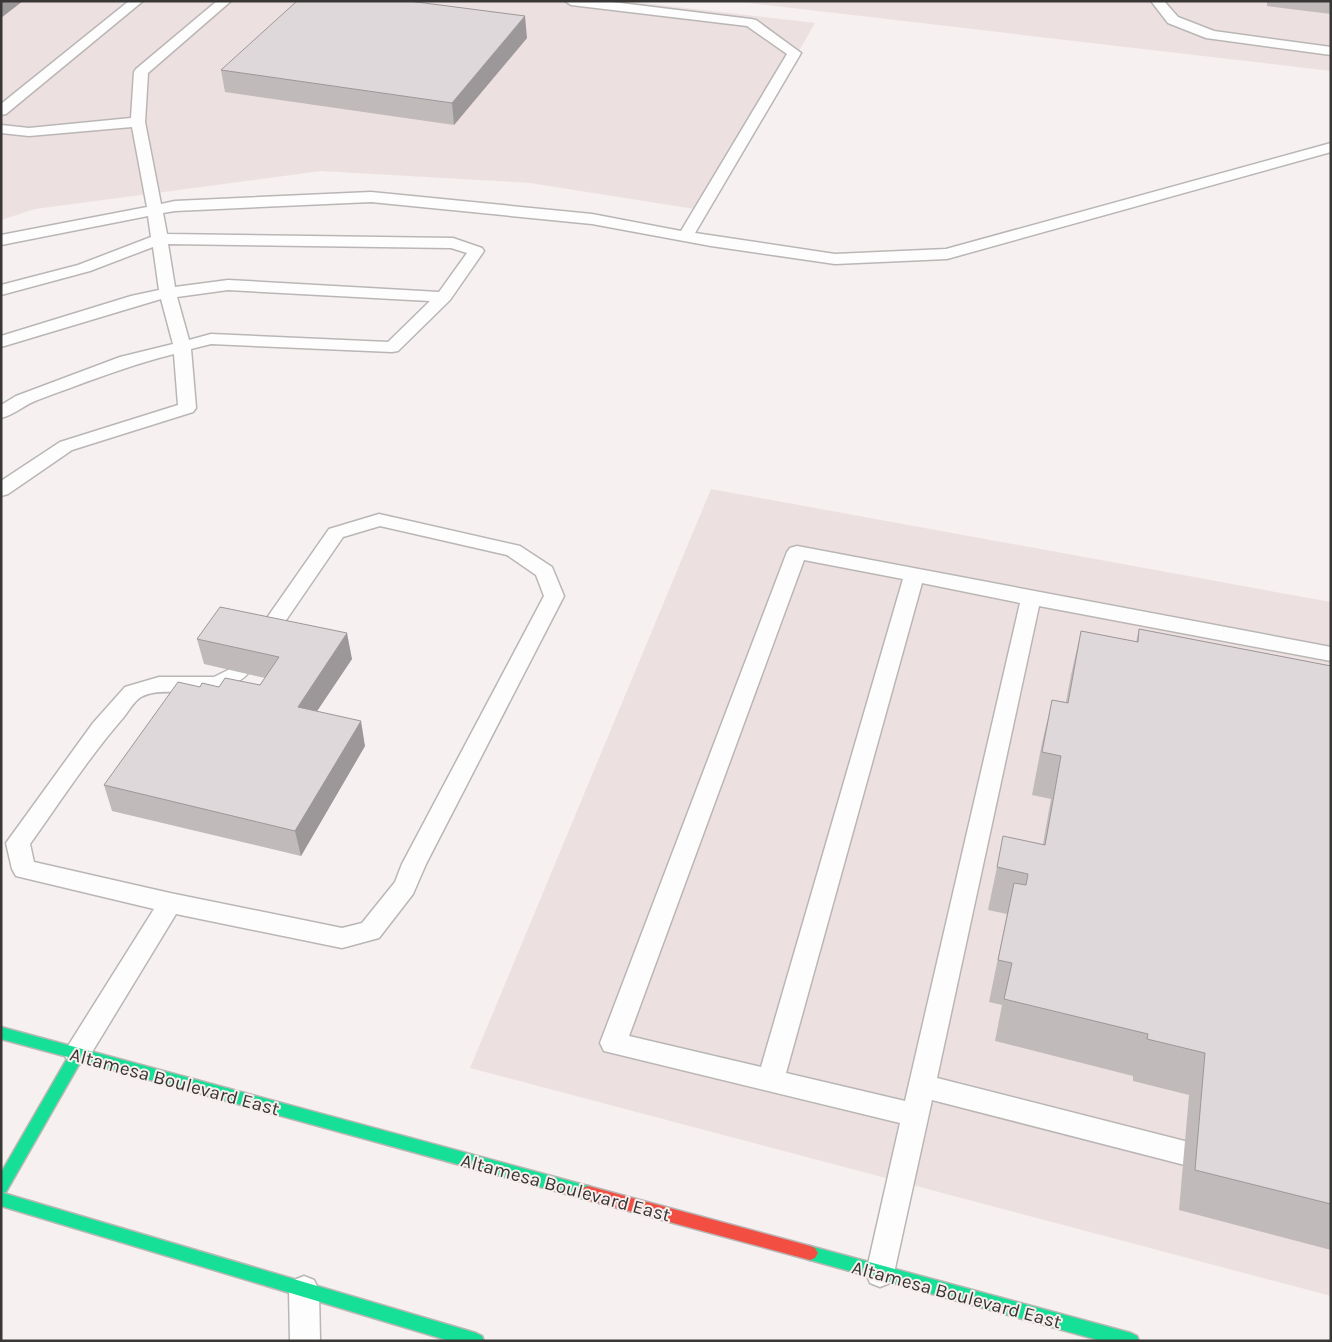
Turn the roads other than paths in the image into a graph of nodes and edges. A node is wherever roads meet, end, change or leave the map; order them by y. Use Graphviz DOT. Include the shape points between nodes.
graph roads {
  1 [pos="137,1"];
  2 [pos="226,1"];
  3 [pos="571,1"];
  4 [pos="1157,1"];
  5 [pos="1331,51"];
  6 [pos="1,111"];
  7 [pos="138,122"];
  8 [pos="1,129"];
  9 [pos="1331,147"];
  10 [pos="156,210"];
  11 [pos="686,236"];
  12 [pos="160,239"];
  13 [pos="1,240"];
  14 [pos="1,290"];
  15 [pos="168,293"];
  16 [pos="444,297"];
  17 [pos="1,342"];
  18 [pos="182,347"];
  19 [pos="1,413"];
  20 [pos="1,490"];
  21 [pos="914,575"];
  22 [pos="1030,598"];
  23 [pos="262,640"];
  24 [pos="1331,654"];
  25 [pos="238,672"];
  26 [pos="170,903"];
  27 [pos="1,1034"];
  28 [pos="77,1054"];
  29 [pos="770,1081"];
  30 [pos="922,1086"];
  31 [pos="915,1116"];
  32 [pos="1236,1166"];
  33 [pos="1,1187"];
  34 [pos="1,1199"];
  35 [pos="880,1272"];
  36 [pos="304,1290"];
  37 [pos="305,1341"];
  38 [pos="476,1341"];
  39 [pos="1131,1341"];
  1 -- 6 [label="lane"];
  2 -- 7 [label="lane" via="141,72"];
  3 -- 11 [label="lane" via="750,23 794,53"];
  4 -- 5 [label="lane" via="1172,20 1211,35"];
  7 -- 8 [label="lane" via="29,132"];
  7 -- 10 [label="lane"];
  9 -- 11 [label="lane" via="947,254 835,259"];
  10 -- 11 [label="lane" via="175,206 371,197 592,220"];
  10 -- 12 [label="lane"];
  10 -- 13 [label="lane"];
  12 -- 14 [label="lane" via="84,268"];
  12 -- 15 [label="lane"];
  12 -- 16 [label="lane" via="453,243 476,252"];
  15 -- 16 [label="lane" via="228,285"];
  15 -- 17 [label="lane"];
  15 -- 18 [label="lane"];
  16 -- 18 [label="lane" via="392,348 211,339"];
  18 -- 19 [label="lane" via="117,365 22,400"];
  18 -- 20 [label="lane" via="187,408 66,446"];
  21 -- 22 [label="lane"];
  21 -- 29 [label="lane"];
  21 -- 29 [label="lane" via="796,552 613,1043"];
  22 -- 24 [label="lane"];
  22 -- 30 [label="lane"];
  23 -- 26 [label="lane" via="336,533 379,520 513,550 545,572 554,596 404,887 370,931 342,938"];
  25 -- 26 [label="lane" via="218,684 159,685 133,692 101,729 18,843 24,869"];
  26 -- 28 [label="lane"];
  27 -- 28 [label="main road, Altamesa Boulevard East"];
  28 -- 33 [label="main road"];
  28 -- 35 [label="main road, Altamesa Boulevard East"];
  29 -- 31 [label="lane"];
  30 -- 31 [label="lane"];
  30 -- 32 [label="lane"];
  31 -- 35 [label="lane"];
  34 -- 36 [label="main road"];
  35 -- 39 [label="main road, Altamesa Boulevard East"];
  36 -- 37 [label="lane"];
  36 -- 38 [label="main road"];
}
